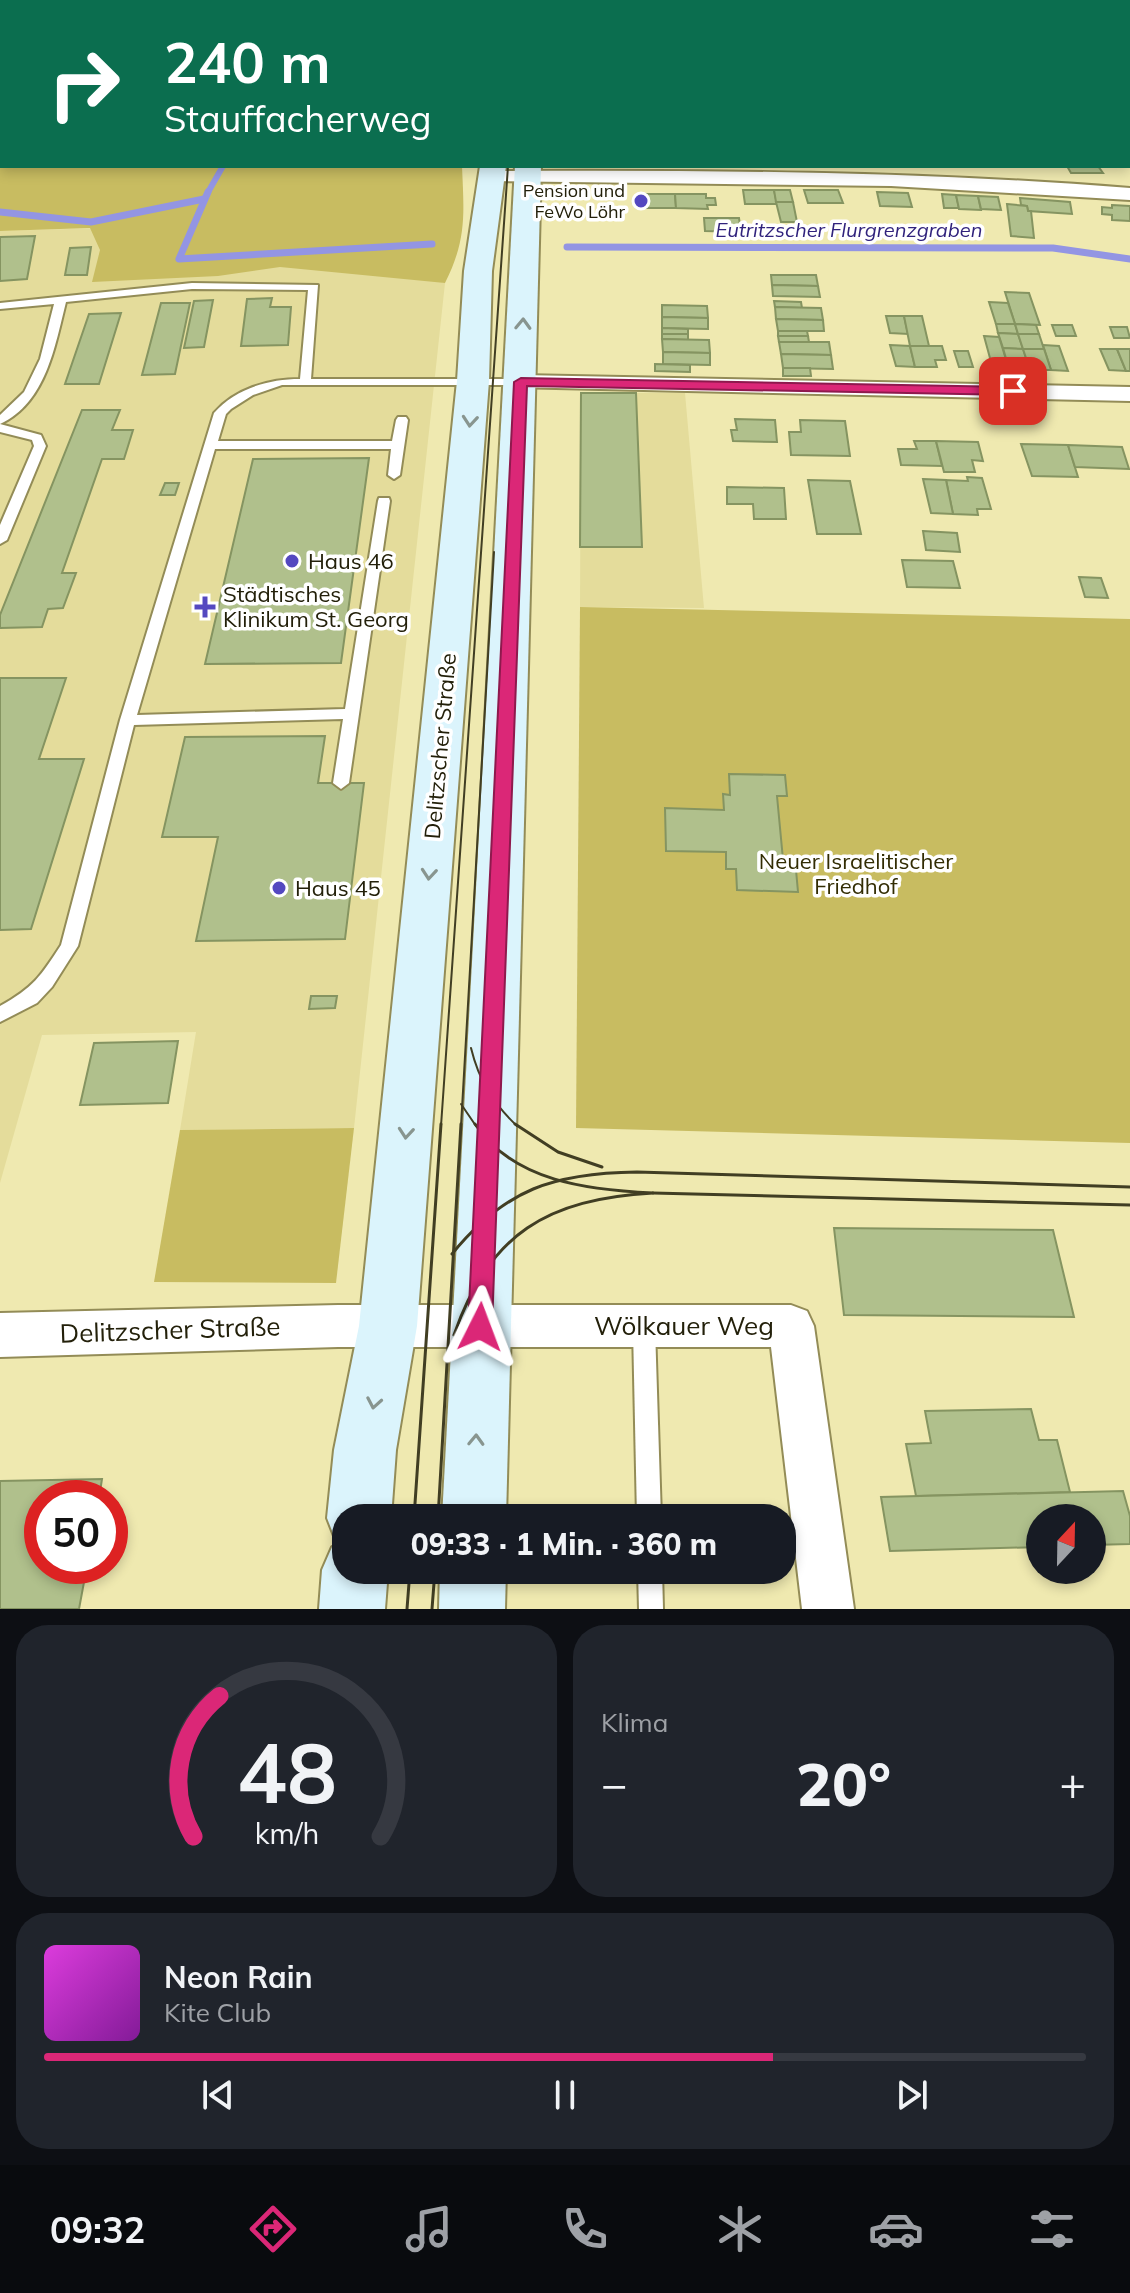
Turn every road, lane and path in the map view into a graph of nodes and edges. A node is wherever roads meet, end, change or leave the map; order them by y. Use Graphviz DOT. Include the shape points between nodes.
graph roads {
  1 [pos="1042,168"];
  2 [pos="510,171"];
  3 [pos="749,172"];
  4 [pos="1052,187"];
  5 [pos="1130,194"];
  6 [pos="61,299"];
  7 [pos="0,306"];
  8 [pos="305,382"];
  9 [pos="497,382"];
  10 [pos="1130,394"];
  11 [pos="402,420"];
  12 [pos="0,421"];
  13 [pos="0,428"];
  14 [pos="210,445"];
  15 [pos="398,445"];
  16 [pos="394,475"];
  17 [pos="384,501"];
  18 [pos="0,540"];
  19 [pos="352,714"];
  20 [pos="128,720"];
  21 [pos="341,783"];
  22 [pos="0,1015"];
  23 [pos="388,1326"];
  24 [pos="480,1327"];
  25 [pos="644,1327"];
  26 [pos="0,1335"];
  27 [pos="360,1504"];
  28 [pos="474,1504"];
  29 [pos="649,1504"];
  30 [pos="354,1584"];
  31 [pos="473,1584"];
  32 [pos="650,1584"];
  33 [pos="352,1609"];
  34 [pos="472,1609"];
  35 [pos="651,1609"];
  36 [pos="828,1609"];
  1 -- 4 [label="street"];
  2 -- 3 [label="street"];
  2 -- 9 [label="main road, Delitzscher Straße"];
  3 -- 4 [label="street"];
  4 -- 5 [label="street"];
  6 -- 7 [label="lane"];
  6 -- 8 [label="lane" via="192,286 314,287"];
  6 -- 12 [label="lane" via="46,359 29,394"];
  8 -- 9 [label="lane"];
  8 -- 14 [label="lane" via="282,382 232,400 220,413"];
  9 -- 10 [label="street"];
  9 -- 23 [label="main road, Delitzscher Straße, one-way"];
  9 -- 24 [label="main road, Delitzscher Straße"];
  11 -- 15 [label="lane"];
  13 -- 18 [label="lane" via="37,438 40,446"];
  14 -- 15 [label="lane"];
  14 -- 20 [label="lane"];
  15 -- 16 [label="lane"];
  17 -- 19 [label="lane"];
  19 -- 20 [label="lane"];
  19 -- 21 [label="lane"];
  20 -- 22 [label="lane" via="69,946 31,998"];
  23 -- 24 [label="street, Wölkauer Weg"];
  23 -- 26 [label="street, Delitzscher Straße"];
  23 -- 27 [label="main road, Delitzscher Straße, one-way"];
  24 -- 25 [label="street, Wölkauer Weg"];
  28 -- 24 [label="main road, Delitzscher Straße, one-way"];
  25 -- 29 [label="lane"];
  25 -- 36 [label="street, Wölkauer Weg" via="791,1326"];
  30 -- 33 [label="main road"];
  31 -- 34 [label="main road"];
  32 -- 35 [label="lane"];
}
